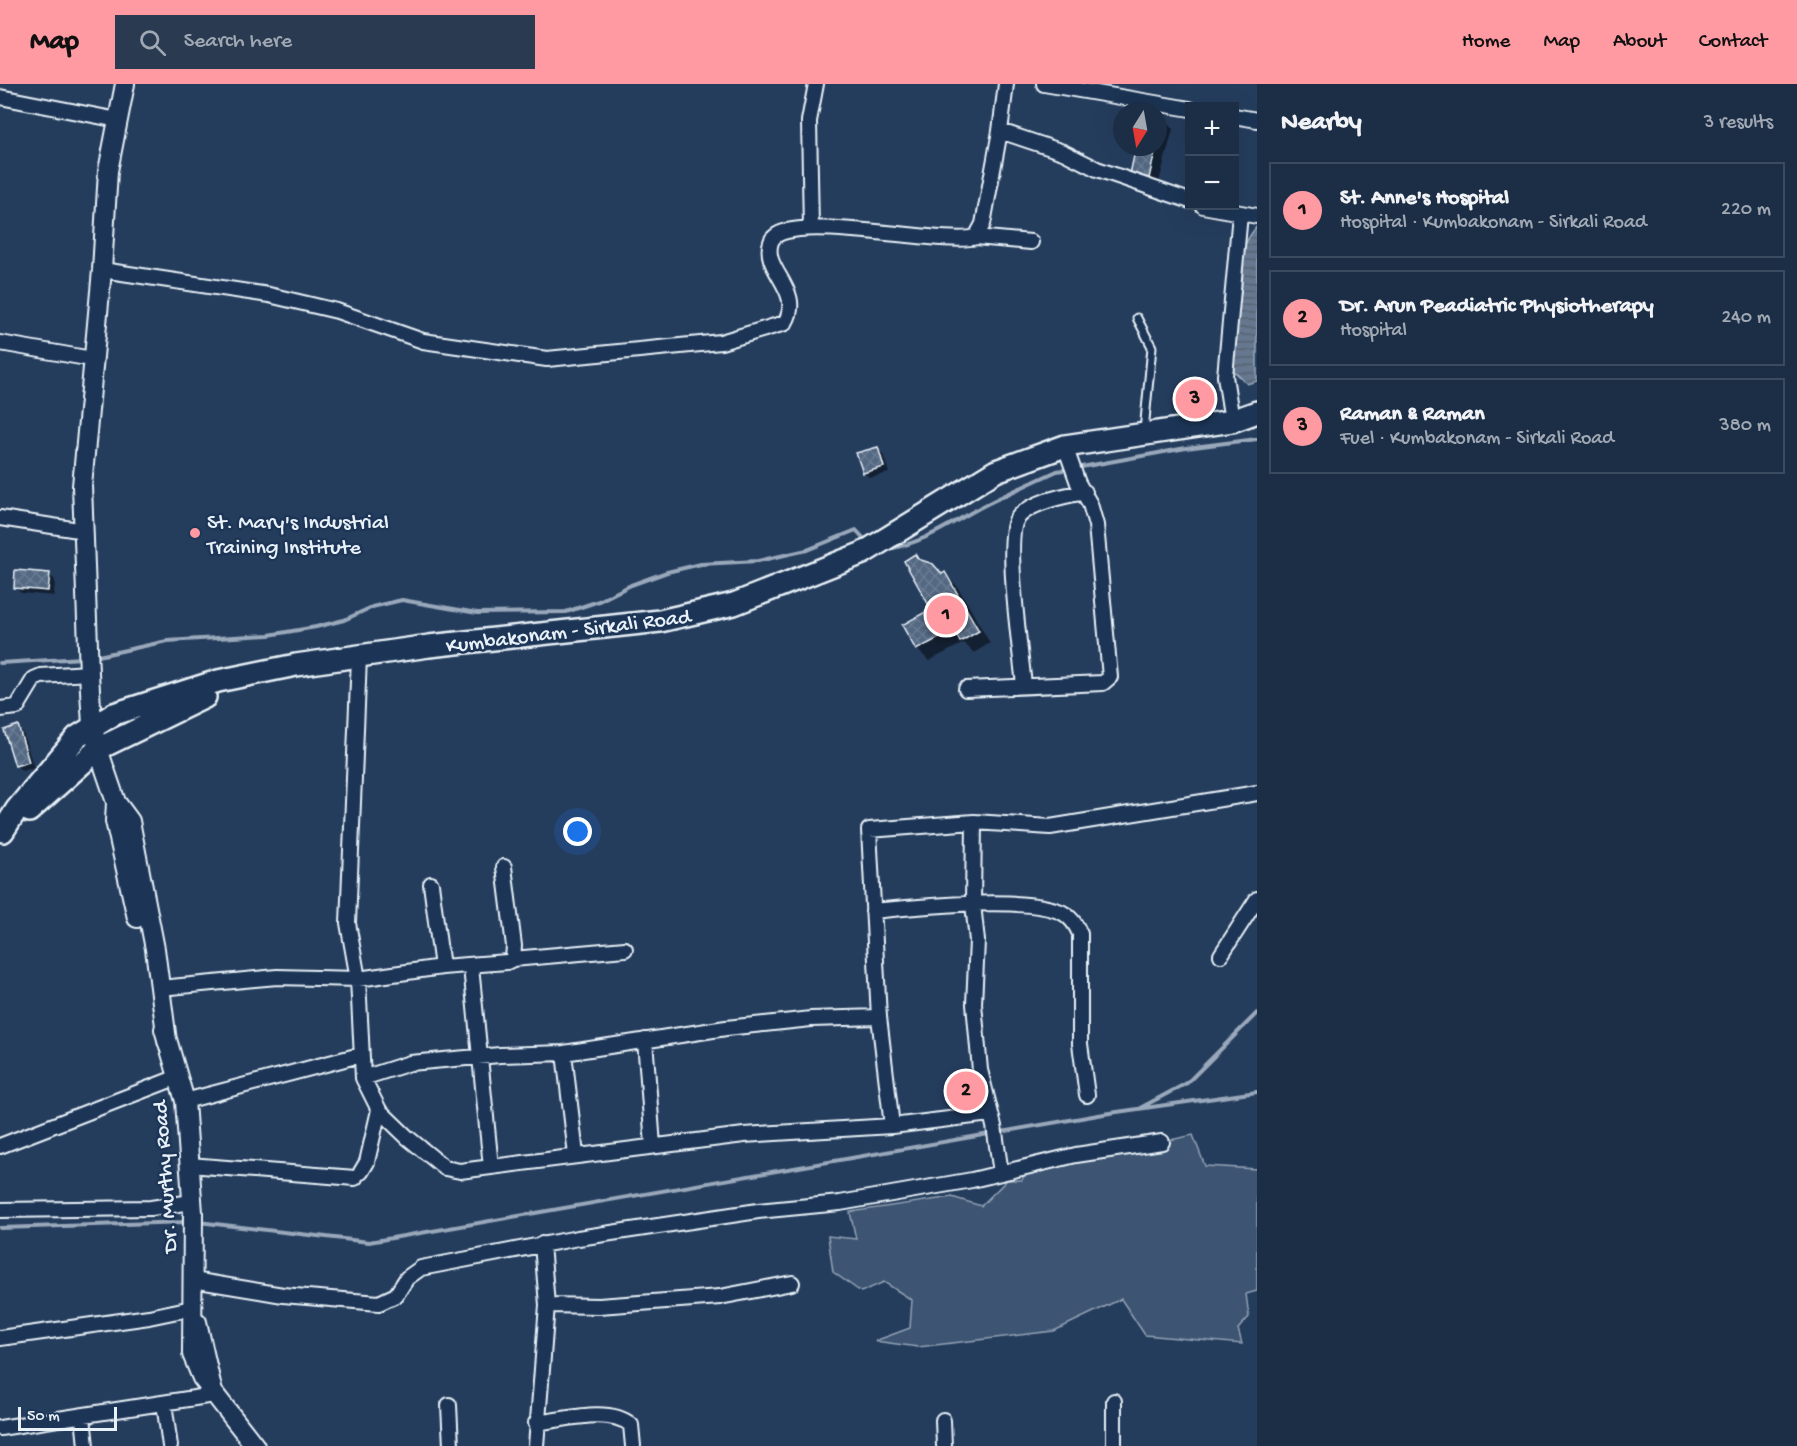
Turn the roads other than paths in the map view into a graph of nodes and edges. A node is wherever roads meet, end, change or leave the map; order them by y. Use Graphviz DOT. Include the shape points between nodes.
graph roads {
  1 [pos="125,84"];
  2 [pos="816,84"];
  3 [pos="1006,84"];
  4 [pos="1044,84"];
  5 [pos="0,97"];
  6 [pos="1185,108"];
  7 [pos="1239,117"];
  8 [pos="118,120"];
  9 [pos="1257,120"];
  10 [pos="1000,131"];
  11 [pos="1185,199"];
  12 [pos="1222,210"];
  13 [pos="1240,214"];
  14 [pos="1257,216"];
  15 [pos="811,228"];
  16 [pos="976,237"];
  17 [pos="1031,242"];
  18 [pos="102,270"];
  19 [pos="1137,318"];
  20 [pos="0,343"];
  21 [pos="92,359"];
  22 [pos="1257,412"];
  23 [pos="1232,421"];
  24 [pos="1144,434"];
  25 [pos="1068,455"];
  26 [pos="1081,488"];
  27 [pos="0,518"];
  28 [pos="85,531"];
  29 [pos="359,657"];
  30 [pos="89,669"];
  31 [pos="236,679"];
  32 [pos="1023,685"];
  33 [pos="966,689"];
  34 [pos="0,709"];
  35 [pos="92,725"];
  36 [pos="98,749"];
  37 [pos="1257,793"];
  38 [pos="116,802"];
  39 [pos="974,822"];
  40 [pos="1,832"];
  41 [pos="504,867"];
  42 [pos="431,884"];
  43 [pos="1257,899"];
  44 [pos="973,904"];
  45 [pos="873,911"];
  46 [pos="625,949"];
  47 [pos="1221,955"];
  48 [pos="513,959"];
  49 [pos="442,967"];
  50 [pos="471,967"];
  51 [pos="358,979"];
  52 [pos="160,988"];
  53 [pos="879,1017"];
  54 [pos="645,1040"];
  55 [pos="167,1041"];
  56 [pos="564,1053"];
  57 [pos="360,1055"];
  58 [pos="478,1058"];
  59 [pos="178,1077"];
  60 [pos="363,1078"];
  61 [pos="1087,1095"];
  62 [pos="185,1101"];
  63 [pos="379,1110"];
  64 [pos="992,1120"];
  65 [pos="892,1126"];
  66 [pos="1162,1142"];
  67 [pos="0,1146"];
  68 [pos="653,1146"];
  69 [pos="576,1155"];
  70 [pos="189,1165"];
  71 [pos="491,1167"];
  72 [pos="1001,1173"];
  73 [pos="192,1208"];
  74 [pos="0,1210"];
  75 [pos="542,1244"];
  76 [pos="193,1280"];
  77 [pos="792,1283"];
  78 [pos="547,1305"];
  79 [pos="192,1310"];
  80 [pos="0,1338"];
  81 [pos="213,1392"];
  82 [pos="1114,1401"];
  83 [pos="164,1403"];
  84 [pos="449,1405"];
  85 [pos="83,1417"];
  86 [pos="943,1420"];
  87 [pos="536,1423"];
  88 [pos="0,1428"];
  89 [pos="86,1446"];
  90 [pos="170,1446"];
  91 [pos="255,1446"];
  92 [pos="451,1446"];
  93 [pos="536,1446"];
  94 [pos="633,1446"];
  95 [pos="944,1446"];
  96 [pos="1114,1446"];
  1 -- 8 [label="main road, Dr. Murthy Road"];
  2 -- 15 [label="street" via="809,121"];
  3 -- 10 [label="street"];
  4 -- 6 [label="street"];
  5 -- 8 [label="street"];
  7 -- 9 [label="street"];
  8 -- 18 [label="main road, Dr. Murthy Road" via="108,171"];
  10 -- 11 [label="street"];
  10 -- 16 [label="street" via="983,224"];
  12 -- 13 [label="street"];
  13 -- 14 [label="street"];
  13 -- 23 [label="street" via="1225,376"];
  15 -- 16 [label="street" via="964,241"];
  15 -- 18 [label="street" via="778,233 771,241 770,253 791,300 791,313 785,323 721,342 547,359 423,340 337,311 269,295"];
  16 -- 17 [label="street"];
  18 -- 21 [label="main road, Dr. Murthy Road"];
  19 -- 24 [label="lane" via="1152,347"];
  20 -- 21 [label="street"];
  21 -- 28 [label="main road, Dr. Murthy Road" via="82,486"];
  22 -- 23 [label="main road, Kumbakonam - Sirkali Road"];
  23 -- 24 [label="main road, Kumbakonam - Sirkali Road"];
  24 -- 25 [label="main road, Kumbakonam - Sirkali Road"];
  25 -- 26 [label="street"];
  25 -- 29 [label="main road, Kumbakonam - Sirkali Road" via="996,471 871,548 734,604 660,621"];
  26 -- 32 [label="street" via="1022,513 1011,534"];
  26 -- 32 [label="street" via="1096,525 1110,677 1103,683"];
  27 -- 28 [label="street"];
  28 -- 30 [label="main road, Dr. Murthy Road"];
  29 -- 31 [label="main road, Kumbakonam - Sirkali Road" via="296,664"];
  29 -- 51 [label="street" via="348,913"];
  30 -- 34 [label="street" via="34,679 17,707"];
  30 -- 35 [label="main road, Dr. Murthy Road"];
  31 -- 35 [label="main road, Kumbakonam - Sirkali Road" via="218,681 114,714"];
  31 -- 36 [label="main road, Kumbakonam - Sirkali Road"];
  32 -- 33 [label="street"];
  35 -- 36 [label="main road, Dr. Murthy Road"];
  35 -- 40 [label="main road, Kumbakonam - Sirkali Road" via="72,743"];
  36 -- 38 [label="main road, Dr. Murthy Road"];
  36 -- 40 [label="main road, Kumbakonam - Sirkali Road" via="24,817"];
  37 -- 39 [label="street" via="1050,827"];
  38 -- 52 [label="main road, Dr. Murthy Road" via="129,821 156,949"];
  38 -- 55 [label="main road, Dr. Murthy Road" via="116,821"];
  39 -- 44 [label="street"];
  39 -- 45 [label="street" via="869,830"];
  41 -- 48 [label="street"];
  42 -- 49 [label="street"];
  43 -- 47 [label="street"];
  44 -- 45 [label="street"];
  44 -- 61 [label="street" via="1049,909 1074,921 1080,934 1080,1044"];
  44 -- 64 [label="street" via="977,941 974,1004 980,1070"];
  45 -- 53 [label="street"];
  46 -- 48 [label="street"];
  48 -- 50 [label="street"];
  49 -- 50 [label="street"];
  49 -- 51 [label="street"];
  50 -- 58 [label="street"];
  51 -- 52 [label="street" via="277,977"];
  51 -- 57 [label="street"];
  52 -- 55 [label="main road, Dr. Murthy Road"];
  53 -- 54 [label="street" via="811,1019"];
  53 -- 65 [label="street"];
  54 -- 56 [label="street"];
  54 -- 68 [label="street"];
  55 -- 59 [label="main road, Dr. Murthy Road"];
  56 -- 58 [label="street"];
  56 -- 69 [label="street"];
  57 -- 60 [label="street"];
  57 -- 62 [label="street"];
  58 -- 60 [label="street" via="410,1063"];
  58 -- 71 [label="street"];
  59 -- 62 [label="main road, Dr. Murthy Road"];
  59 -- 67 [label="street"];
  60 -- 63 [label="street"];
  62 -- 70 [label="main road, Dr. Murthy Road"];
  63 -- 70 [label="street" via="367,1162 358,1175"];
  63 -- 71 [label="street" via="445,1168"];
  64 -- 65 [label="street"];
  64 -- 72 [label="street"];
  65 -- 68 [label="street" via="766,1133"];
  66 -- 72 [label="street" via="1076,1155"];
  68 -- 69 [label="street"];
  69 -- 71 [label="street"];
  70 -- 73 [label="main road, Dr. Murthy Road"];
  72 -- 75 [label="street" via="840,1203 758,1211"];
  73 -- 74 [label="street"];
  73 -- 76 [label="main road, Dr. Murthy Road"];
  75 -- 76 [label="street" via="421,1268 407,1278 396,1295 379,1303 284,1295"];
  75 -- 78 [label="street"];
  76 -- 79 [label="main road, Dr. Murthy Road"];
  77 -- 78 [label="street" via="720,1297 599,1306"];
  78 -- 87 [label="street"];
  79 -- 80 [label="street"];
  79 -- 81 [label="main road, Dr. Murthy Road"];
  81 -- 83 [label="street"];
  81 -- 91 [label="main road, Dr. Murthy Road"];
  82 -- 96 [label="street"];
  83 -- 85 [label="street"];
  83 -- 90 [label="street"];
  84 -- 92 [label="street"];
  85 -- 88 [label="street"];
  85 -- 89 [label="street"];
  86 -- 95 [label="street"];
  87 -- 93 [label="street"];
  87 -- 94 [label="street" via="604,1416 622,1418 631,1425"];
}
